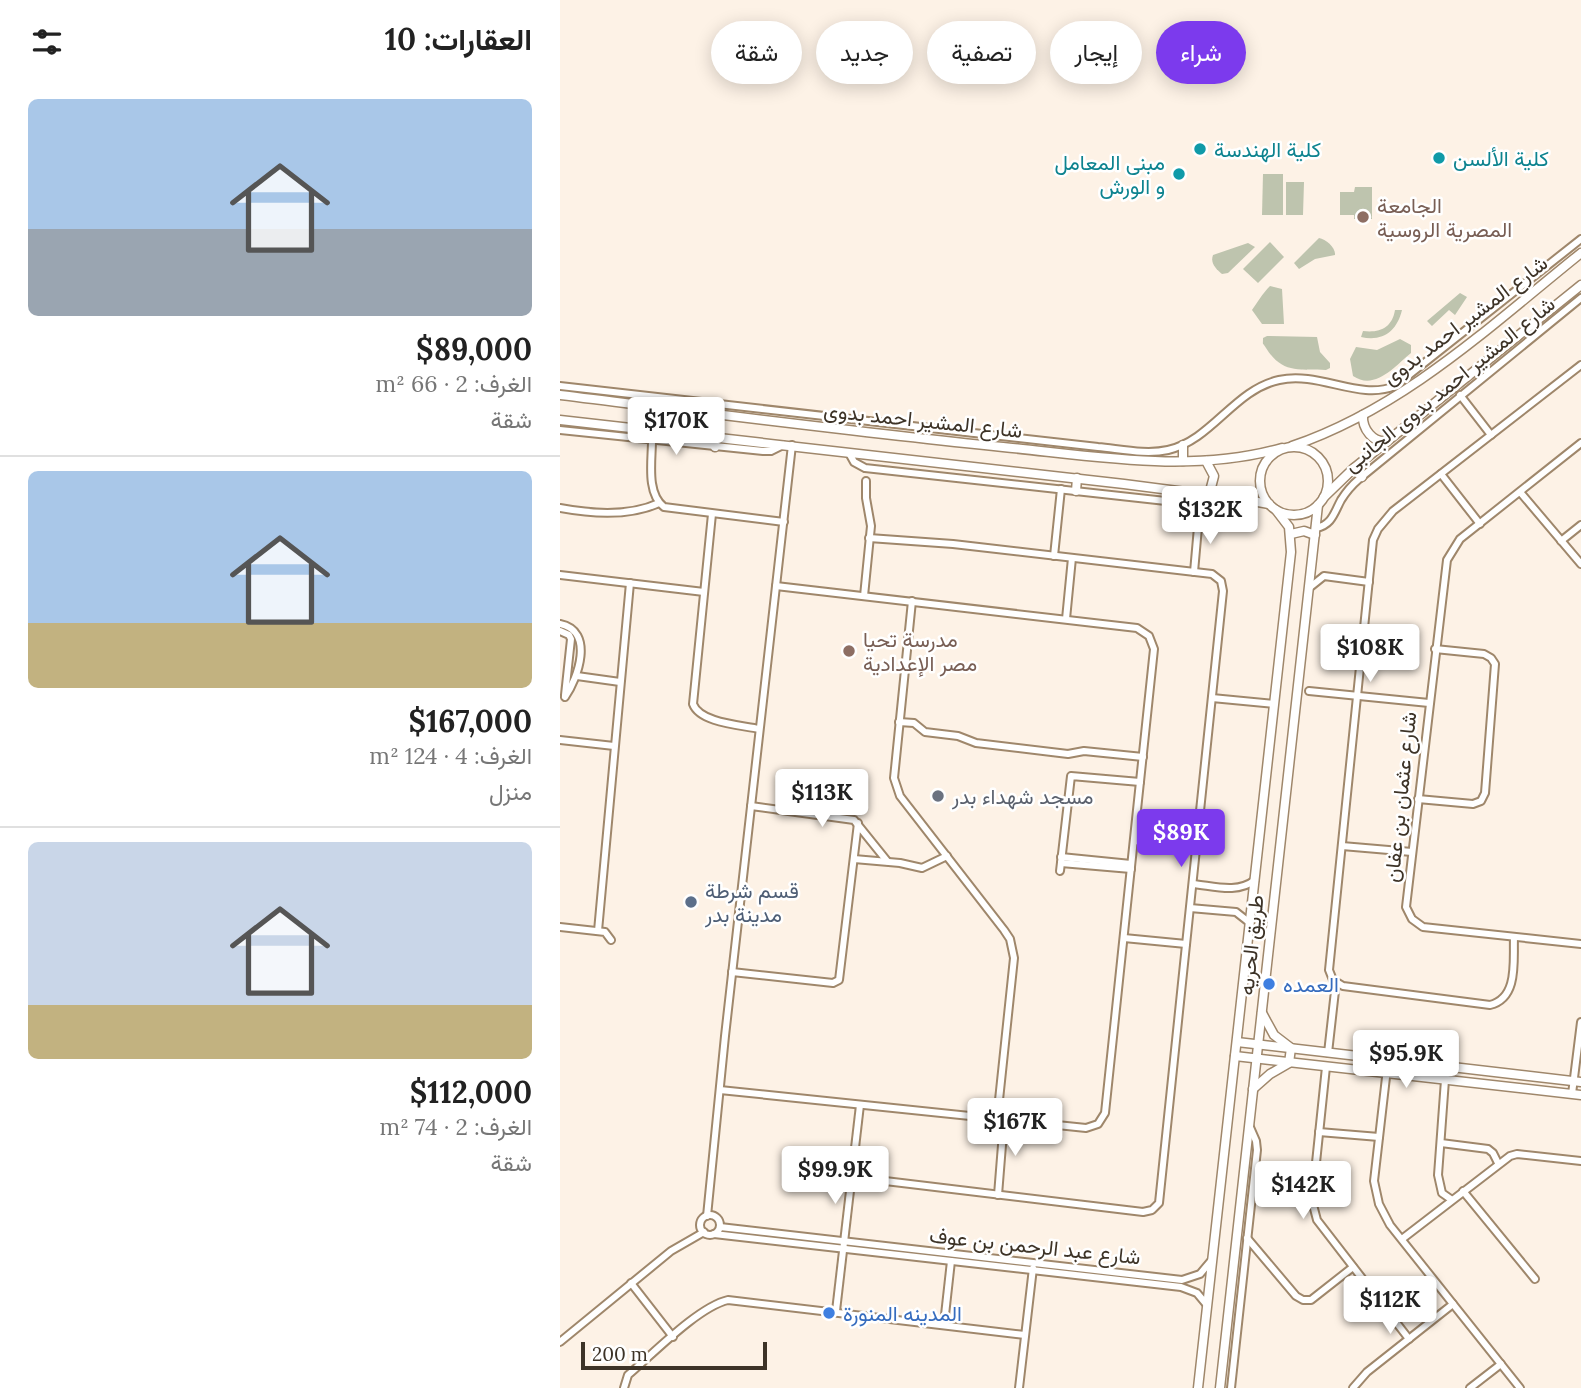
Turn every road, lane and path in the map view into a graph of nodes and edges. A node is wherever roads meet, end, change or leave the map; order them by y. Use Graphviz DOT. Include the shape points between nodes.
graph roads {
  1 [pos="1581,239"];
  2 [pos="1581,253"];
  3 [pos="1581,285"];
  4 [pos="1511,296"];
  5 [pos="1581,298"];
  6 [pos="1518,304"];
  7 [pos="1581,365"];
  8 [pos="1475,370"];
  9 [pos="1482,377"];
  10 [pos="1406,378"];
  11 [pos="560,386"];
  12 [pos="1411,387"];
  13 [pos="560,395"];
  14 [pos="592,395"];
  15 [pos="1460,396"];
  16 [pos="1434,403"];
  17 [pos="1441,411"];
  18 [pos="1363,415"];
  19 [pos="560,420"];
  20 [pos="560,430"];
  21 [pos="1491,435"];
  22 [pos="716,437"];
  23 [pos="652,440"];
  24 [pos="1387,441"];
  25 [pos="1581,443"];
  26 [pos="787,445"];
  27 [pos="1183,445"];
  28 [pos="1292,446"];
  29 [pos="715,447"];
  30 [pos="1282,448"];
  31 [pos="849,453"];
  32 [pos="1161,456"];
  33 [pos="1183,461"];
  34 [pos="1206,461"];
  35 [pos="1354,468"];
  36 [pos="1441,474"];
  37 [pos="1362,477"];
  38 [pos="1077,478"];
  39 [pos="866,481"];
  40 [pos="1061,489"];
  41 [pos="1076,491"];
  42 [pos="1520,492"];
  43 [pos="1209,495"];
  44 [pos="1324,497"];
  45 [pos="659,503"];
  46 [pos="1318,505"];
  47 [pos="1273,507"];
  48 [pos="560,508"];
  49 [pos="712,514"];
  50 [pos="1199,516"];
  51 [pos="784,522"];
  52 [pos="1480,524"];
  53 [pos="1581,525"];
  54 [pos="1315,532"];
  55 [pos="1291,534"];
  56 [pos="870,538"];
  57 [pos="1561,541"];
  58 [pos="1054,556"];
  59 [pos="1072,558"];
  60 [pos="1312,559"];
  61 [pos="1581,564"];
  62 [pos="1194,572"];
  63 [pos="560,575"];
  64 [pos="1324,576"];
  65 [pos="1369,582"];
  66 [pos="630,583"];
  67 [pos="776,586"];
  68 [pos="1308,589"];
  69 [pos="704,592"];
  70 [pos="863,596"];
  71 [pos="912,601"];
  72 [pos="1066,620"];
  73 [pos="561,628"];
  74 [pos="572,643"];
  75 [pos="580,644"];
  76 [pos="1435,649"];
  77 [pos="577,676"];
  78 [pos="620,682"];
  79 [pos="1308,691"];
  80 [pos="1357,696"];
  81 [pos="563,697"];
  82 [pos="1212,698"];
  83 [pos="1274,704"];
  84 [pos="1429,704"];
  85 [pos="899,722"];
  86 [pos="760,729"];
  87 [pos="560,740"];
  88 [pos="614,746"];
  89 [pos="1143,757"];
  90 [pos="1140,782"];
  91 [pos="1418,799"];
  92 [pos="751,806"];
  93 [pos="858,823"];
  94 [pos="1134,841"];
  95 [pos="1342,846"];
  96 [pos="1196,847"];
  97 [pos="1412,852"];
  98 [pos="947,856"];
  99 [pos="854,859"];
  100 [pos="1061,860"];
  101 [pos="887,861"];
  102 [pos="1131,867"];
  103 [pos="1060,872"];
  104 [pos="1255,880"];
  105 [pos="1193,884"];
  106 [pos="1190,908"];
  107 [pos="1250,923"];
  108 [pos="560,927"];
  109 [pos="598,931"];
  110 [pos="1514,937"];
  111 [pos="1124,938"];
  112 [pos="611,940"];
  113 [pos="1186,944"];
  114 [pos="1581,944"];
  115 [pos="732,972"];
  116 [pos="1336,982"];
  117 [pos="1262,1012"];
  118 [pos="1581,1022"];
  119 [pos="1237,1042"];
  120 [pos="1258,1045"];
  121 [pos="1291,1048"];
  122 [pos="1328,1053"];
  123 [pos="1235,1056"];
  124 [pos="1256,1059"];
  125 [pos="1388,1060"];
  126 [pos="1289,1063"];
  127 [pos="1326,1067"];
  128 [pos="1386,1073"];
  129 [pos="1445,1080"];
  130 [pos="1577,1081"];
  131 [pos="1253,1089"];
  132 [pos="720,1090"];
  133 [pos="1576,1095"];
  134 [pos="860,1105"];
  135 [pos="1001,1119"];
  136 [pos="1249,1125"];
  137 [pos="1319,1132"];
  138 [pos="1379,1137"];
  139 [pos="1441,1143"];
  140 [pos="1581,1161"];
  141 [pos="1498,1163"];
  142 [pos="852,1177"];
  143 [pos="1463,1191"];
  144 [pos="998,1195"];
  145 [pos="1452,1200"];
  146 [pos="707,1216"];
  147 [pos="720,1227"];
  148 [pos="704,1232"];
  149 [pos="714,1234"];
  150 [pos="1247,1238"];
  151 [pos="1402,1239"];
  152 [pos="844,1245"];
  153 [pos="1212,1259"];
  154 [pos="951,1261"];
  155 [pos="1033,1267"];
  156 [pos="1353,1267"];
  157 [pos="1535,1279"];
  158 [pos="631,1283"];
  159 [pos="1453,1304"];
  160 [pos="1207,1305"];
  161 [pos="836,1311"];
  162 [pos="944,1324"];
  163 [pos="1025,1335"];
  164 [pos="673,1337"];
  165 [pos="1409,1339"];
  166 [pos="560,1342"];
  167 [pos="1501,1364"];
  168 [pos="624,1388"];
  169 [pos="1019,1388"];
  170 [pos="1198,1388"];
  171 [pos="1220,1388"];
  172 [pos="1231,1388"];
  173 [pos="1353,1388"];
  174 [pos="1470,1388"];
  175 [pos="1520,1388"];
  1 -- 4 [label="street, شارع المشير احمد بدوى الجانبى"];
  2 -- 6 [label="street, شارع المشير احمد بدوى"];
  3 -- 8 [label="street, شارع المشير احمد بدوى"];
  4 -- 6 [label="street"];
  4 -- 10 [label="street, شارع المشير احمد بدوى الجانبى"];
  5 -- 9 [label="street, شارع المشير احمد بدوى الجانبى"];
  6 -- 12 [label="street, شارع المشير احمد بدوى"];
  7 -- 21 [label="street"];
  8 -- 9 [label="street"];
  8 -- 16 [label="street, شارع المشير احمد بدوى"];
  9 -- 15 [label="street, شارع المشير احمد بدوى الجانبى"];
  10 -- 12 [label="street"];
  10 -- 27 [label="street, شارع المشير احمد بدوى الجانبى" via="1372,391 1315,379 1275,381 1244,396"];
  11 -- 14 [label="street"];
  12 -- 18 [label="street, شارع المشير احمد بدوى"];
  13 -- 14 [label="street, شارع المشير احمد بدوى"];
  14 -- 32 [label="street, شارع المشير احمد بدوى" via="944,441"];
  15 -- 17 [label="street, شارع المشير احمد بدوى الجانبى"];
  15 -- 21 [label="street"];
  16 -- 17 [label="street"];
  16 -- 24 [label="street, شارع المشير احمد بدوى"];
  17 -- 37 [label="street, شارع المشير احمد بدوى الجانبى"];
  18 -- 24 [label="street" via="1373,438"];
  18 -- 28 [label="street, شارع المشير احمد بدوى"];
  19 -- 22 [label="street, شارع المشير احمد بدوى"];
  20 -- 23 [label="street"];
  21 -- 36 [label="street"];
  22 -- 26 [label="street, شارع المشير احمد بدوى"];
  22 -- 29 [label="street"];
  23 -- 29 [label="street"];
  23 -- 45 [label="street" via="653,492"];
  24 -- 35 [label="street, شارع المشير احمد بدوى"];
  25 -- 42 [label="street, شارع عثمان بن عفان"];
  26 -- 29 [label="street" via="767,452"];
  26 -- 31 [label="street, شارع المشير احمد بدوى"];
  26 -- 51 [label="street"];
  27 -- 32 [label="street, شارع المشير احمد بدوى الجانبى"];
  27 -- 33 [label="street"];
  28 -- 30 [label="street"];
  28 -- 44 [label="street" via="1315,453 1325,466"];
  30 -- 34 [label="street, شارع المشير احمد بدوى"];
  30 -- 47 [label="street" via="1268,458 1260,473 1261,490"];
  31 -- 38 [label="street, شارع المشير احمد بدوى"];
  31 -- 40 [label="street" via="853,462 865,468"];
  32 -- 33 [label="street, شارع المشير احمد بدوى"];
  33 -- 34 [label="street, شارع المشير احمد بدوى"];
  34 -- 43 [label="street" via="1214,476"];
  35 -- 37 [label="street"];
  35 -- 44 [label="street, شارع المشير احمد بدوى"];
  36 -- 52 [label="street"];
  36 -- 65 [label="street" via="1377,529"];
  37 -- 54 [label="street, شارع المشير احمد بدوى الجانبى" via="1347,491 1330,520"];
  38 -- 41 [label="street"];
  38 -- 43 [label="street, شارع المشير احمد بدوى"];
  39 -- 56 [label="street"];
  40 -- 41 [label="street"];
  40 -- 58 [label="street"];
  41 -- 43 [label="street" via="1193,504"];
  42 -- 52 [label="street, شارع عثمان بن عفان"];
  42 -- 57 [label="street"];
  43 -- 47 [label="street, شارع المشير احمد بدوى"];
  44 -- 46 [label="street"];
  45 -- 48 [label="street" via="632,511"];
  45 -- 49 [label="street" via="670,510"];
  46 -- 47 [label="street" via="1296,515"];
  46 -- 54 [label="street, طريق الحريه"];
  47 -- 55 [label="street"];
  49 -- 51 [label="street"];
  49 -- 69 [label="street"];
  50 -- 62 [label="street"];
  51 -- 67 [label="street"];
  52 -- 76 [label="street, شارع عثمان بن عفان" via="1460,539 1447,560"];
  53 -- 57 [label="street"];
  54 -- 55 [label="street"];
  54 -- 60 [label="street, طريق الحريه"];
  55 -- 83 [label="street, طريق الحريه"];
  56 -- 58 [label="street"];
  56 -- 70 [label="street"];
  57 -- 61 [label="street"];
  58 -- 59 [label="street"];
  59 -- 62 [label="street"];
  59 -- 72 [label="street"];
  60 -- 64 [label="street"];
  60 -- 68 [label="street, طريق الحريه"];
  62 -- 82 [label="street" via="1212,574 1223,586"];
  63 -- 66 [label="street"];
  64 -- 65 [label="street"];
  64 -- 68 [label="street"];
  65 -- 80 [label="street"];
  66 -- 69 [label="street"];
  66 -- 78 [label="street"];
  67 -- 70 [label="street"];
  67 -- 86 [label="street"];
  68 -- 117 [label="street, طريق الحريه"];
  69 -- 86 [label="street" via="695,709 706,718"];
  70 -- 71 [label="street"];
  71 -- 72 [label="street"];
  71 -- 85 [label="street"];
  72 -- 89 [label="street" via="1137,628 1152,642"];
  73 -- 74 [label="street"];
  73 -- 75 [label="street" via="578,634"];
  74 -- 75 [label="street"];
  74 -- 81 [label="street"];
  75 -- 77 [label="street"];
  76 -- 84 [label="street, شارع عثمان بن عفان"];
  76 -- 91 [label="street" via="1484,654 1495,664 1485,793 1473,804"];
  77 -- 78 [label="street"];
  77 -- 81 [label="street"];
  78 -- 88 [label="street"];
  79 -- 80 [label="street"];
  80 -- 84 [label="street"];
  80 -- 95 [label="street"];
  82 -- 83 [label="street"];
  82 -- 96 [label="street"];
  83 -- 104 [label="street, طريق الحريه"];
  84 -- 91 [label="street, شارع عثمان بن عفان"];
  85 -- 89 [label="street" via="976,743"];
  85 -- 98 [label="street" via="896,787"];
  86 -- 92 [label="street"];
  87 -- 88 [label="street"];
  88 -- 109 [label="street"];
  89 -- 90 [label="street"];
  90 -- 94 [label="street"];
  90 -- 100 [label="street" via="1071,776"];
  91 -- 97 [label="street, شارع عثمان بن عفان"];
  92 -- 93 [label="street"];
  92 -- 115 [label="street"];
  93 -- 99 [label="street"];
  93 -- 101 [label="street"];
  94 -- 96 [label="street"];
  94 -- 102 [label="street"];
  95 -- 97 [label="street"];
  95 -- 116 [label="street" via="1329,970"];
  96 -- 105 [label="street"];
  97 -- 110 [label="street, شارع عثمان بن عفان" via="1406,907 1417,924"];
  98 -- 101 [label="street" via="922,868"];
  98 -- 135 [label="street" via="1013,948"];
  99 -- 101 [label="street"];
  99 -- 115 [label="street" via="837,982"];
  100 -- 102 [label="street"];
  100 -- 103 [label="street"];
  102 -- 111 [label="street"];
  104 -- 105 [label="street" via="1235,889"];
  104 -- 107 [label="street, طريق الحريه"];
  105 -- 106 [label="street"];
  106 -- 107 [label="street" via="1236,912"];
  106 -- 113 [label="street"];
  107 -- 119 [label="street, طريق الحريه"];
  108 -- 109 [label="street"];
  109 -- 112 [label="street"];
  110 -- 114 [label="street, شارع عثمان بن عفان"];
  110 -- 116 [label="street" via="1510,988 1496,1004"];
  111 -- 113 [label="street"];
  111 -- 135 [label="street" via="1102,1119 1086,1128"];
  113 -- 144 [label="street" via="1156,1207 1143,1212"];
  115 -- 132 [label="street"];
  116 -- 122 [label="street"];
  117 -- 120 [label="street, طريق الحريه"];
  117 -- 121 [label="street" via="1274,1035"];
  118 -- 130 [label="street"];
  119 -- 120 [label="street"];
  119 -- 123 [label="street, طريق الحريه"];
  120 -- 121 [label="street"];
  120 -- 124 [label="street, طريق الحريه"];
  121 -- 122 [label="street"];
  121 -- 126 [label="street"];
  122 -- 125 [label="street"];
  123 -- 124 [label="street"];
  123 -- 153 [label="street, طريق الحريه"];
  124 -- 126 [label="street"];
  124 -- 131 [label="street, طريق الحريه"];
  125 -- 128 [label="street"];
  125 -- 130 [label="street"];
  126 -- 127 [label="street"];
  126 -- 131 [label="street"];
  127 -- 128 [label="street"];
  127 -- 137 [label="street"];
  128 -- 129 [label="street"];
  128 -- 138 [label="street"];
  129 -- 133 [label="street"];
  129 -- 139 [label="street"];
  130 -- 133 [label="street"];
  131 -- 136 [label="street, طريق الحريه"];
  132 -- 134 [label="street"];
  132 -- 146 [label="street"];
  134 -- 135 [label="street"];
  134 -- 142 [label="street"];
  135 -- 144 [label="street"];
  136 -- 150 [label="street" via="1257,1150"];
  136 -- 171 [label="street, طريق الحريه"];
  137 -- 138 [label="street"];
  137 -- 156 [label="street" via="1313,1211"];
  138 -- 151 [label="street" via="1376,1193 1384,1215"];
  139 -- 141 [label="street" via="1488,1149"];
  139 -- 145 [label="street" via="1440,1187"];
  140 -- 141 [label="street" via="1517,1154"];
  141 -- 143 [label="street"];
  142 -- 144 [label="street"];
  142 -- 152 [label="street"];
  143 -- 145 [label="street"];
  143 -- 157 [label="street"];
  145 -- 151 [label="street"];
  146 -- 147 [label="street" via="716,1217"];
  146 -- 148 [label="street" via="701,1222"];
  147 -- 149 [label="street"];
  147 -- 152 [label="street, شارع عبد الرحمن بن عوف"];
  148 -- 149 [label="street"];
  148 -- 158 [label="street"];
  149 -- 152 [label="street, شارع عبد الرحمن بن عوف"];
  150 -- 156 [label="street" via="1303,1300 1314,1298"];
  150 -- 172 [label="street"];
  151 -- 159 [label="street"];
  152 -- 154 [label="street, شارع عبد الرحمن بن عوف"];
  152 -- 155 [label="street, شارع عبد الرحمن بن عوف"];
  152 -- 161 [label="street"];
  153 -- 155 [label="street, شارع عبد الرحمن بن عوف" via="1200,1274 1182,1280"];
  153 -- 160 [label="street, طريق الحريه"];
  154 -- 155 [label="street, شارع عبد الرحمن بن عوف"];
  154 -- 162 [label="street"];
  155 -- 160 [label="street, شارع عبد الرحمن بن عوف" via="1181,1287 1196,1293"];
  155 -- 163 [label="street"];
  156 -- 165 [label="street"];
  158 -- 164 [label="street"];
  158 -- 166 [label="street"];
  159 -- 165 [label="street"];
  159 -- 167 [label="street"];
  160 -- 170 [label="street, طريق الحريه"];
  161 -- 162 [label="street"];
  161 -- 164 [label="street" via="728,1300 712,1305"];
  162 -- 163 [label="street"];
  163 -- 169 [label="street"];
  164 -- 168 [label="street" via="628,1375"];
  165 -- 173 [label="street" via="1367,1371"];
  167 -- 174 [label="street"];
  167 -- 175 [label="street"];
}
